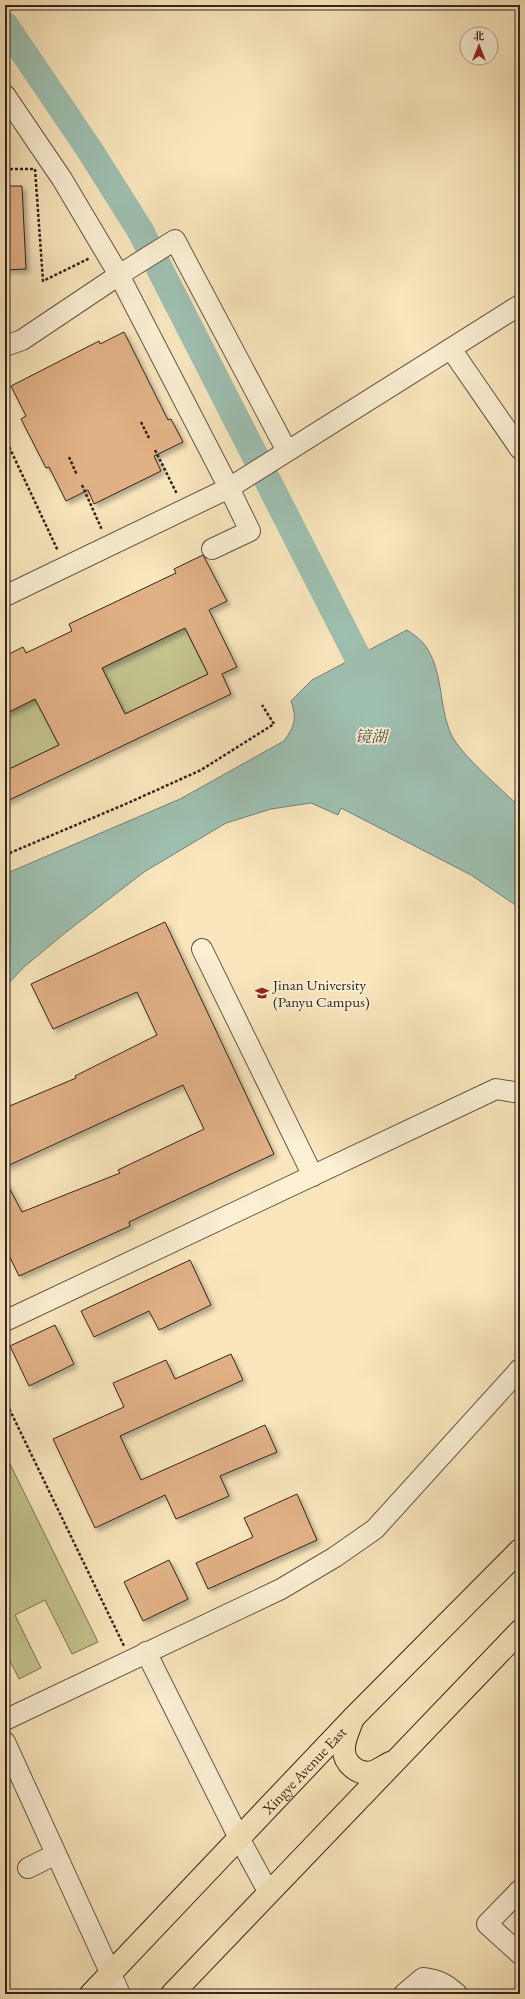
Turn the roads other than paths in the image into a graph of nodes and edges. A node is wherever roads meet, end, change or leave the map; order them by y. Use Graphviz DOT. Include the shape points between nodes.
graph roads {
  1 [pos="5,95"];
  2 [pos="119,275"];
  3 [pos="520,305"];
  4 [pos="5,346"];
  5 [pos="451,349"];
  6 [pos="520,449"];
  7 [pos="287,452"];
  8 [pos="236,484"];
  9 [pos="212,549"];
  10 [pos="5,596"];
  11 [pos="202,949"];
  12 [pos="520,1093"];
  13 [pos="313,1176"];
  14 [pos="5,1321"];
  15 [pos="520,1369"];
  16 [pos="520,1550"];
  17 [pos="520,1631"];
  18 [pos="139,1656"];
  19 [pos="353,1718"];
  20 [pos="5,1720"];
  21 [pos="5,1742"];
  22 [pos="396,1759"];
  23 [pos="239,1838"];
  24 [pos="56,1854"];
  25 [pos="28,1868"];
  26 [pos="520,1890"];
  27 [pos="269,1893"];
  28 [pos="520,1954"];
  29 [pos="110,1974"];
  30 [pos="91,1994"];
  31 [pos="120,1994"];
  32 [pos="172,1994"];
  33 [pos="404,1994"];
  34 [pos="457,1994"];
  1 -- 2 [label="street" via="62,179"];
  2 -- 4 [label="street" via="22,340"];
  2 -- 7 [label="street" via="175,240"];
  2 -- 8 [label="street"];
  3 -- 5 [label="street"];
  5 -- 6 [label="street"];
  5 -- 7 [label="street"];
  7 -- 8 [label="street"];
  8 -- 9 [label="street" via="250,531"];
  8 -- 10 [label="street"];
  11 -- 13 [label="street"];
  12 -- 13 [label="street" via="496,1089"];
  13 -- 14 [label="street"];
  15 -- 18 [label="street" via="375,1529 335,1557 281,1589"];
  16 -- 19 [label="main road, Xingye Avenue East"];
  17 -- 22 [label="main road"];
  18 -- 20 [label="street"];
  18 -- 23 [label="street"];
  19 -- 22 [label="main road" via="344,1747 344,1754 352,1767 365,1773 372,1772"];
  19 -- 23 [label="main road, Xingye Avenue East"];
  21 -- 24 [label="street"];
  22 -- 27 [label="main road"];
  23 -- 27 [label="street"];
  23 -- 29 [label="main road, Xingye Avenue East"];
  24 -- 25 [label="street"];
  24 -- 29 [label="street"];
  26 -- 28 [label="street" via="487,1924"];
  27 -- 32 [label="main road"];
  29 -- 30 [label="main road, Xingye Avenue East"];
  29 -- 31 [label="street"];
  33 -- 34 [label="street" via="423,1978 438,1980"];
}
